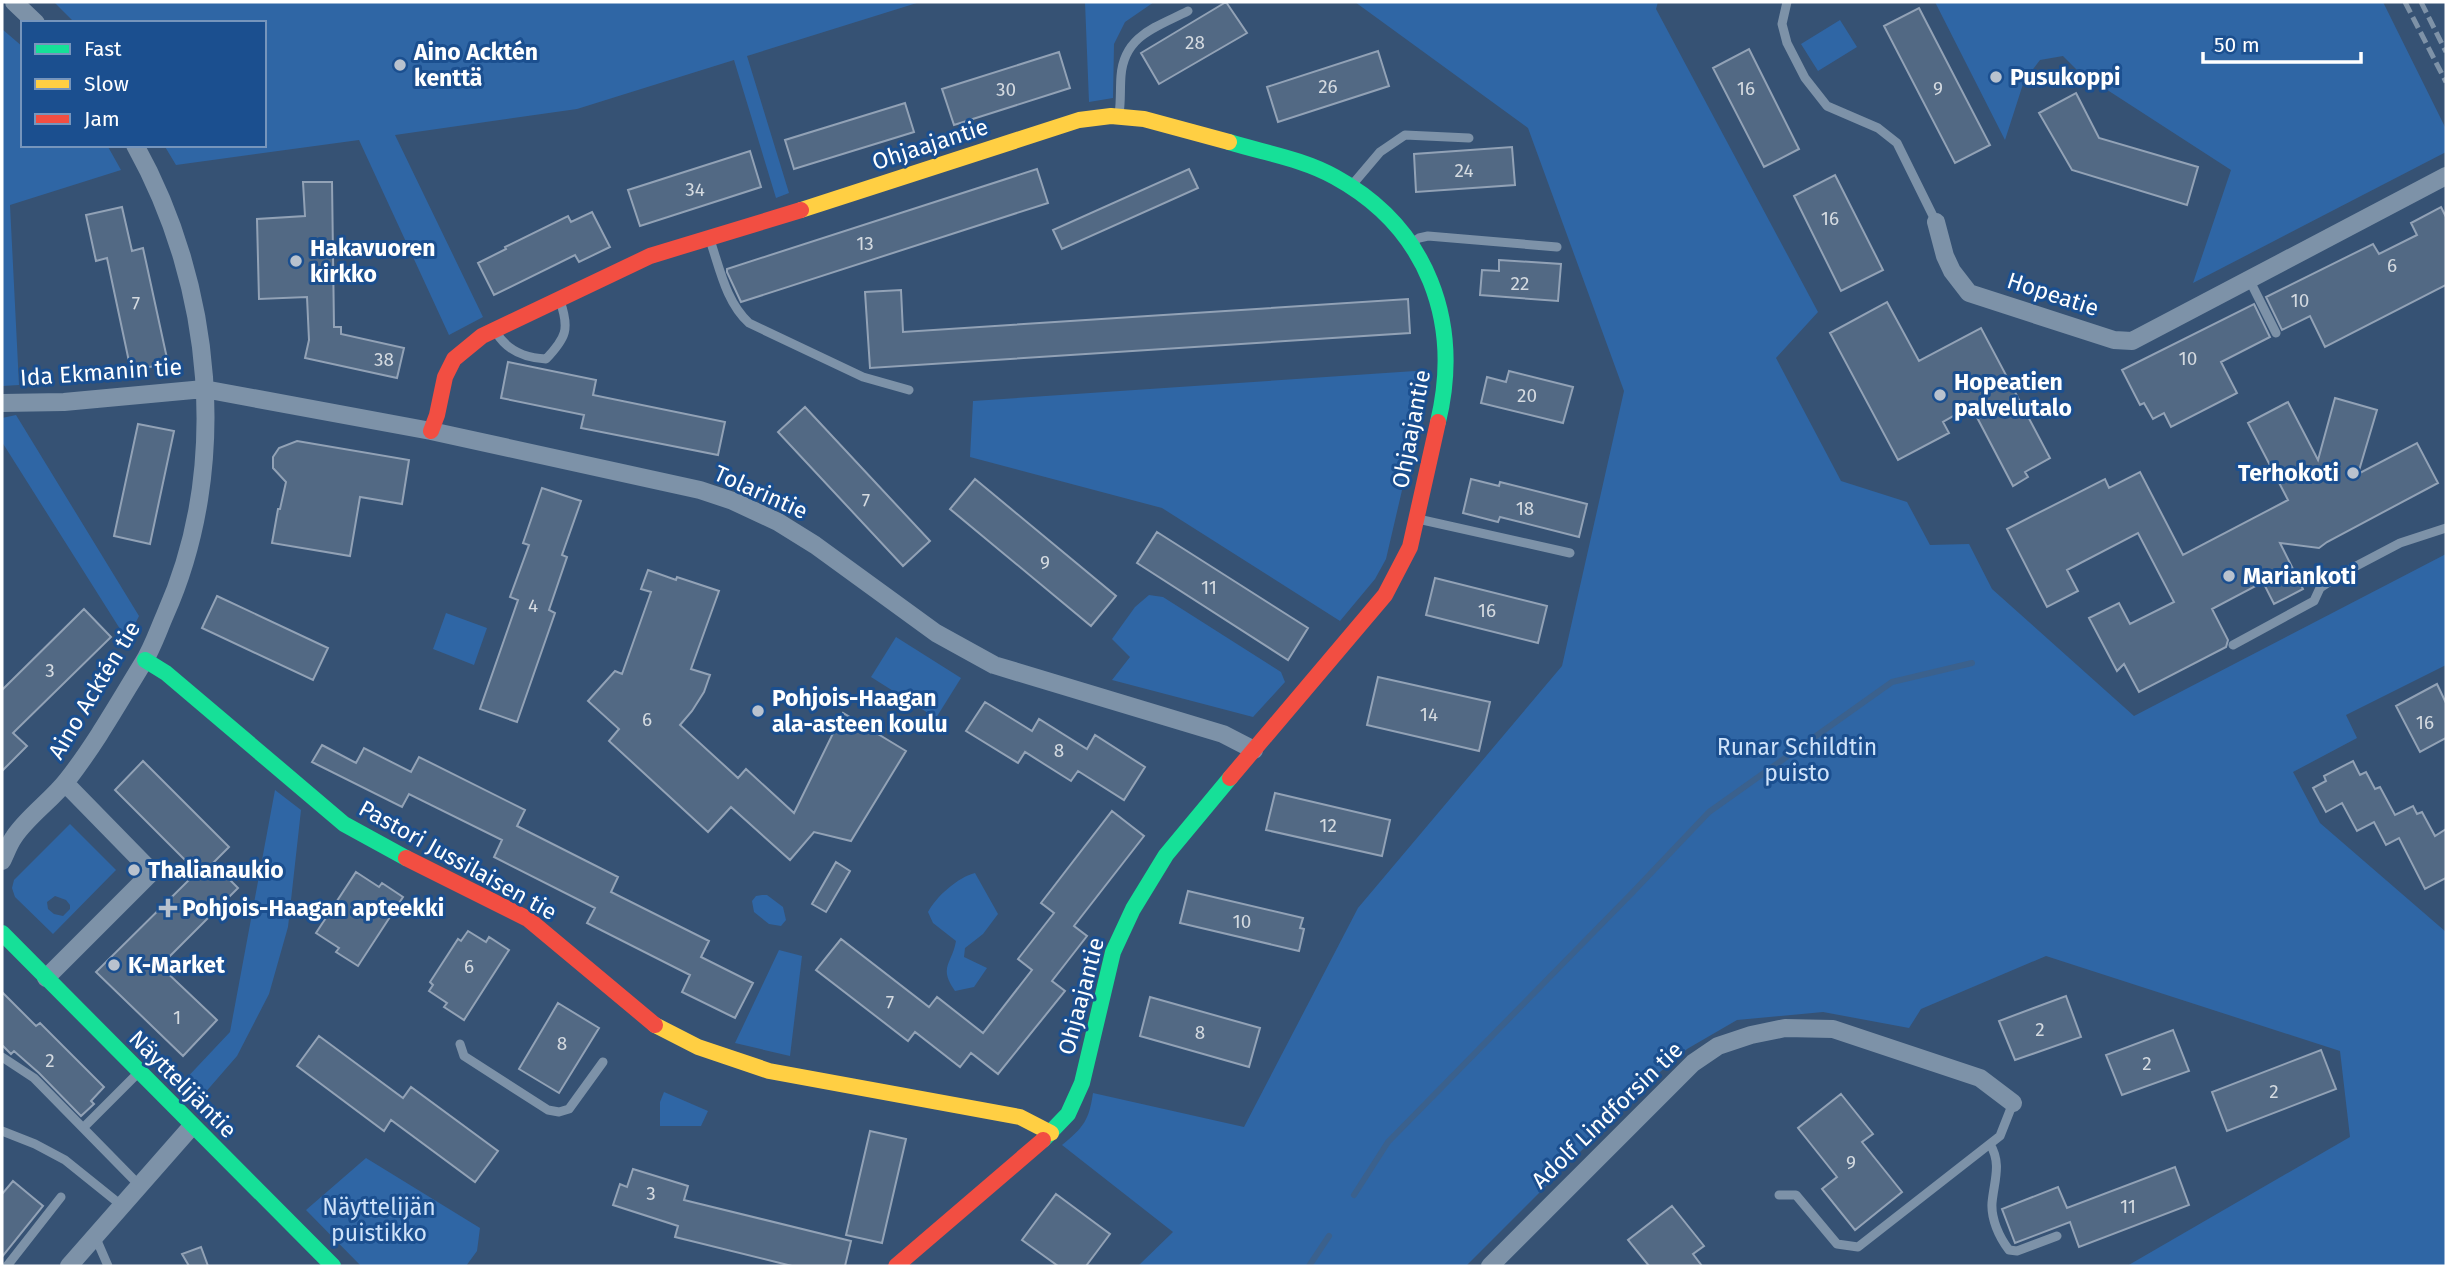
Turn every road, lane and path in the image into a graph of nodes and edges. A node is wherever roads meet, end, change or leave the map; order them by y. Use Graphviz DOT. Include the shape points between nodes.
graph roads {
  1 [pos="14,2"];
  2 [pos="1787,2"];
  3 [pos="1188,11"];
  4 [pos="34,21"];
  5 [pos="1119,117"];
  6 [pos="1469,138"];
  7 [pos="136,147"];
  8 [pos="2446,176"];
  9 [pos="1351,186"];
  10 [pos="1936,222"];
  11 [pos="709,238"];
  12 [pos="1411,243"];
  13 [pos="1556,247"];
  14 [pos="2249,279"];
  15 [pos="559,299"];
  16 [pos="495,330"];
  17 [pos="2276,333"];
  18 [pos="204,388"];
  19 [pos="909,390"];
  20 [pos="2,403"];
  21 [pos="431,431"];
  22 [pos="1417,519"];
  23 [pos="2446,528"];
  24 [pos="1570,553"];
  25 [pos="2233,645"];
  26 [pos="145,660"];
  27 [pos="1254,750"];
  28 [pos="65,783"];
  29 [pos="8,840"];
  30 [pos="2,861"];
  31 [pos="2,933"];
  32 [pos="46,978"];
  33 [pos="460,1044"];
  34 [pos="2,1057"];
  35 [pos="603,1062"];
  36 [pos="139,1072"];
  37 [pos="2013,1102"];
  38 [pos="192,1126"];
  39 [pos="83,1128"];
  40 [pos="2,1131"];
  41 [pos="1051,1133"];
  42 [pos="1990,1144"];
  43 [pos="139,1185"];
  44 [pos="1779,1195"];
  45 [pos="61,1198"];
  46 [pos="121,1205"];
  47 [pos="94,1236"];
  48 [pos="2057,1236"];
  49 [pos="7,1266"];
  50 [pos="69,1266"];
  51 [pos="108,1266"];
  52 [pos="333,1266"];
  53 [pos="896,1266"];
  54 [pos="1490,1266"];
  1 -- 4 [label="street"];
  2 -- 10 [label="lane, Hopeatie" via="1782,24 1805,78 1827,106 1878,128 1897,143"];
  3 -- 5 [label="lane" via="1138,37 1121,73"];
  5 -- 9 [label="street, Ohjaajantie" via="1305,164"];
  5 -- 11 [label="street, Ohjaajantie" via="1079,120"];
  6 -- 9 [label="lane" via="1405,135 1380,152"];
  7 -- 18 [label="street, Aino Acktén tie" via="161,194 182,254"];
  8 -- 14 [label="street, Hopeatie"];
  9 -- 12 [label="street, Ohjaajantie" via="1388,215"];
  10 -- 14 [label="street, Hopeatie" via="1945,256 1969,293 2114,340 2132,341"];
  11 -- 15 [label="street, Ohjaajantie" via="650,256"];
  11 -- 19 [label="lane" via="730,300 749,323 863,377"];
  12 -- 13 [label="lane" via="1428,236"];
  12 -- 22 [label="street, Ohjaajantie" via="1440,310 1447,362 1444,397"];
  14 -- 17 [label="lane"];
  15 -- 16 [label="street, Ohjaajantie"];
  15 -- 16 [label="lane" via="566,321 562,342 546,359 526,358"];
  16 -- 21 [label="street, Ohjaajantie" via="454,359 444,377"];
  18 -- 20 [label="street, Ida Ekmanin tie" via="64,402"];
  18 -- 21 [label="street, Tolarintie"];
  18 -- 26 [label="street, Aino Acktén tie" via="198,513 179,584"];
  21 -- 27 [label="street, Tolarintie" via="733,501 815,545 936,634 994,665 1223,734"];
  22 -- 24 [label="lane"];
  22 -- 27 [label="street, Ohjaajantie" via="1410,547 1385,595"];
  23 -- 25 [label="lane" via="2400,543 2341,574 2320,588 2314,601"];
  26 -- 28 [label="street, Aino Acktén tie"];
  26 -- 41 [label="street, Pastori Jussilaisen tie" via="344,824 528,919 658,1027 686,1042 769,1071 1020,1117"];
  27 -- 41 [label="street, Ohjaajantie" via="1166,855 1133,909 1113,952 1082,1083 1068,1114"];
  28 -- 29 [label="street, Aino Acktén tie"];
  28 -- 32 [label="street" via="152,872"];
  29 -- 30 [label="street, Aino Acktén tie"];
  31 -- 32 [label="street, Näyttelijäntie"];
  32 -- 36 [label="street, Näyttelijäntie"];
  33 -- 35 [label="lane" via="464,1056 548,1110 559,1112 569,1108"];
  34 -- 39 [label="lane" via="34,1078"];
  36 -- 38 [label="street, Näyttelijäntie"];
  36 -- 39 [label="lane"];
  37 -- 42 [label="lane" via="2000,1136"];
  37 -- 54 [label="street, Adolf Lindforsin tie" via="1980,1078 1833,1029 1785,1028 1751,1035 1718,1046 1693,1063"];
  38 -- 43 [label="street"];
  38 -- 52 [label="street, Näyttelijäntie"];
  39 -- 43 [label="lane"];
  40 -- 46 [label="lane" via="65,1160"];
  41 -- 53 [label="street, Ohjaajantie"];
  42 -- 44 [label="lane" via="1858,1247 1837,1244 1796,1195"];
  42 -- 48 [label="lane" via="1998,1164 1992,1207 2000,1238 2009,1250 2017,1251"];
  43 -- 46 [label="street"];
  45 -- 49 [label="lane"];
  46 -- 47 [label="street"];
  47 -- 50 [label="street"];
  47 -- 51 [label="lane"];
}
